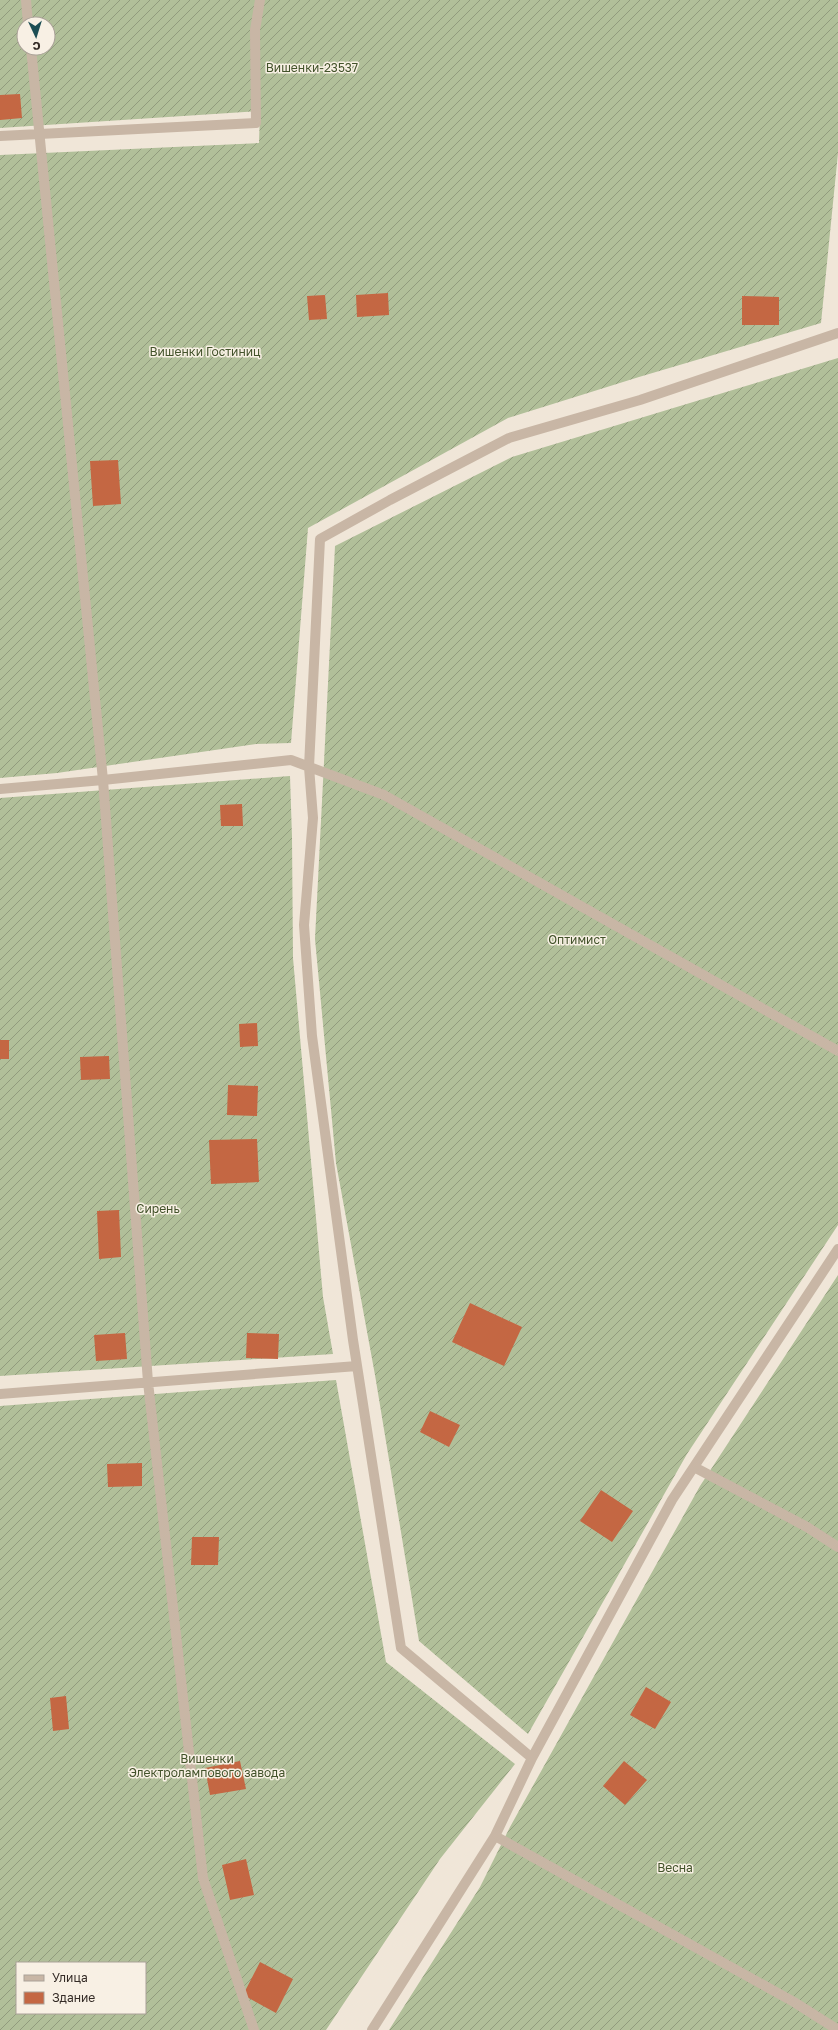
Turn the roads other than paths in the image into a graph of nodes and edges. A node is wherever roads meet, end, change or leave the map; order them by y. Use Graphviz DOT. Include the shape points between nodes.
graph roads {
  1 [pos="26,0"];
  2 [pos="260,0"];
  3 [pos="27,16"];
  4 [pos="31,56"];
  5 [pos="39,134"];
  6 [pos="0,136"];
  7 [pos="838,333"];
  8 [pos="309,767"];
  9 [pos="103,780"];
  10 [pos="0,789"];
  11 [pos="838,1051"];
  12 [pos="838,1249"];
  13 [pos="357,1366"];
  14 [pos="148,1382"];
  15 [pos="0,1394"];
  16 [pos="694,1467"];
  17 [pos="838,1546"];
  18 [pos="532,1758"];
  19 [pos="495,1836"];
  20 [pos="254,2030"];
  21 [pos="372,2030"];
  22 [pos="838,2030"];
  1 -- 3 [label="lane"];
  2 -- 5 [label="lane" via="255,30 256,122"];
  4 -- 5 [label="lane"];
  5 -- 6 [label="lane"];
  5 -- 9 [label="lane"];
  7 -- 8 [label="lane" via="640,400 509,438 320,539"];
  8 -- 9 [label="lane" via="291,760"];
  8 -- 11 [label="lane" via="384,795"];
  8 -- 13 [label="lane" via="313,818 304,925 312,1036"];
  9 -- 10 [label="lane"];
  9 -- 14 [label="lane"];
  12 -- 16 [label="lane"];
  13 -- 14 [label="lane"];
  13 -- 18 [label="lane" via="401,1648"];
  14 -- 15 [label="lane"];
  14 -- 20 [label="lane" via="203,1878"];
  16 -- 17 [label="lane"];
  16 -- 18 [label="lane" via="672,1500"];
  18 -- 19 [label="lane"];
  19 -- 21 [label="lane"];
  19 -- 22 [label="lane" via="787,1998"];
}
